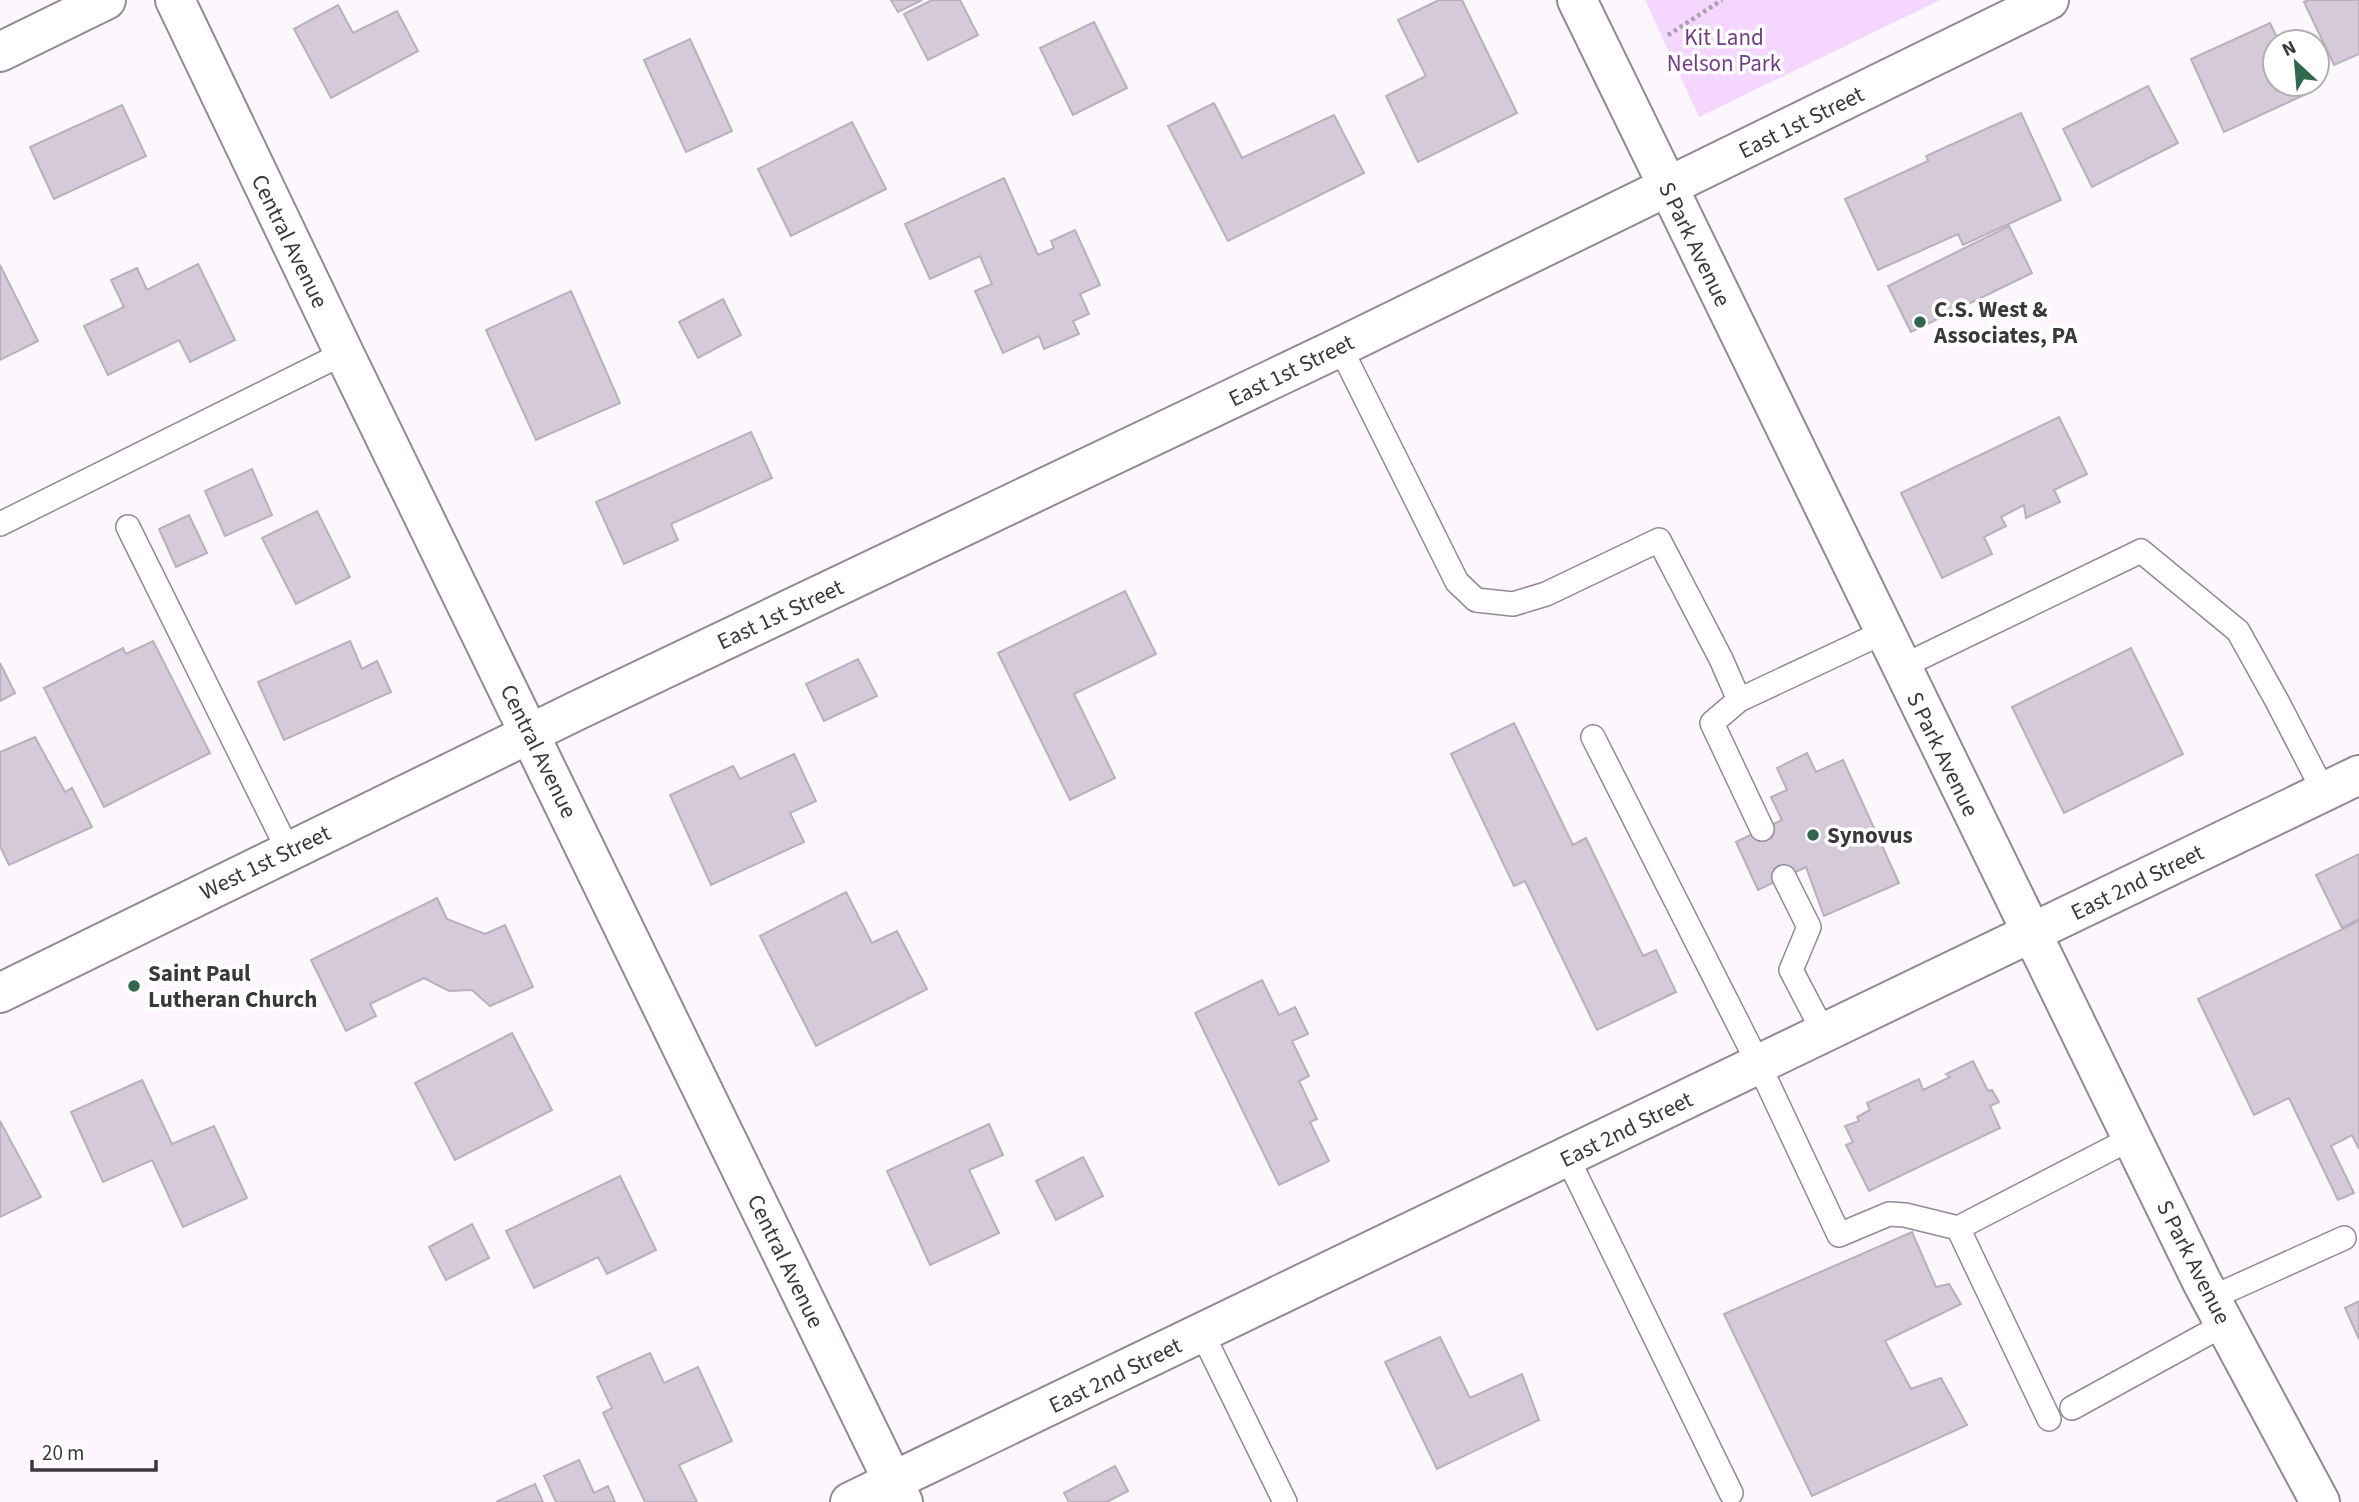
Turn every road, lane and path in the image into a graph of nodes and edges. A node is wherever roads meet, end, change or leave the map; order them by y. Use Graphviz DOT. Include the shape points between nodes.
graph roads {
  1 [pos="106,0"];
  2 [pos="175,0"];
  3 [pos="1577,0"];
  4 [pos="1722,0"];
  5 [pos="2049,0"];
  6 [pos="1668,35"];
  7 [pos="0,52"];
  8 [pos="1668,187"];
  9 [pos="1339,347"];
  10 [pos="344,353"];
  11 [pos="0,524"];
  12 [pos="128,527"];
  13 [pos="1884,632"];
  14 [pos="1901,667"];
  15 [pos="1739,700"];
  16 [pos="530,733"];
  17 [pos="1593,737"];
  18 [pos="2359,775"];
  19 [pos="2324,792"];
  20 [pos="1762,829"];
  21 [pos="288,850"];
  22 [pos="1784,877"];
  23 [pos="2031,933"];
  24 [pos="0,993"];
  25 [pos="1824,1033"];
  26 [pos="1759,1065"];
  27 [pos="2132,1138"];
  28 [pos="1567,1157"];
  29 [pos="1958,1228"];
  30 [pos="2344,1238"];
  31 [pos="2218,1311"];
  32 [pos="1202,1333"];
  33 [pos="2072,1408"];
  34 [pos="2049,1419"];
  35 [pos="898,1492"];
  36 [pos="1731,1493"];
  37 [pos="850,1502"];
  38 [pos="1285,1502"];
  39 [pos="2320,1502"];
  1 -- 7 [label="street"];
  2 -- 10 [label="street, Central Avenue"];
  3 -- 8 [label="street, S Park Avenue"];
  4 -- 6 [label="path"];
  5 -- 8 [label="street, East 1st Street"];
  8 -- 9 [label="street, East 1st Street"];
  8 -- 13 [label="street, S Park Avenue"];
  9 -- 15 [label="lane" via="1457,582 1476,600 1513,604 1546,594 1659,540"];
  9 -- 16 [label="street, East 1st Street"];
  10 -- 11 [label="lane"];
  10 -- 16 [label="street, Central Avenue"];
  12 -- 21 [label="lane"];
  13 -- 14 [label="street, S Park Avenue"];
  13 -- 15 [label="lane"];
  14 -- 19 [label="lane" via="2141,551 2238,631"];
  14 -- 23 [label="street, S Park Avenue"];
  15 -- 20 [label="lane" via="1712,723"];
  16 -- 21 [label="street, West 1st Street"];
  16 -- 35 [label="street, Central Avenue"];
  17 -- 26 [label="lane"];
  18 -- 19 [label="street, East 2nd Street"];
  19 -- 23 [label="street, East 2nd Street"];
  21 -- 24 [label="street, West 1st Street"];
  22 -- 25 [label="lane" via="1809,926 1791,970"];
  23 -- 25 [label="street, East 2nd Street"];
  23 -- 27 [label="street, S Park Avenue"];
  25 -- 26 [label="street, East 2nd Street"];
  26 -- 28 [label="street, East 2nd Street"];
  26 -- 29 [label="lane" via="1839,1235 1889,1214"];
  27 -- 29 [label="lane"];
  27 -- 31 [label="street, S Park Avenue"];
  28 -- 32 [label="street, East 2nd Street"];
  28 -- 36 [label="lane"];
  29 -- 34 [label="lane"];
  30 -- 31 [label="lane"];
  31 -- 33 [label="lane"];
  31 -- 39 [label="street, S Park Avenue"];
  32 -- 35 [label="street, East 2nd Street"];
  32 -- 38 [label="lane"];
  35 -- 37 [label="street, East 2nd Street"];
}
